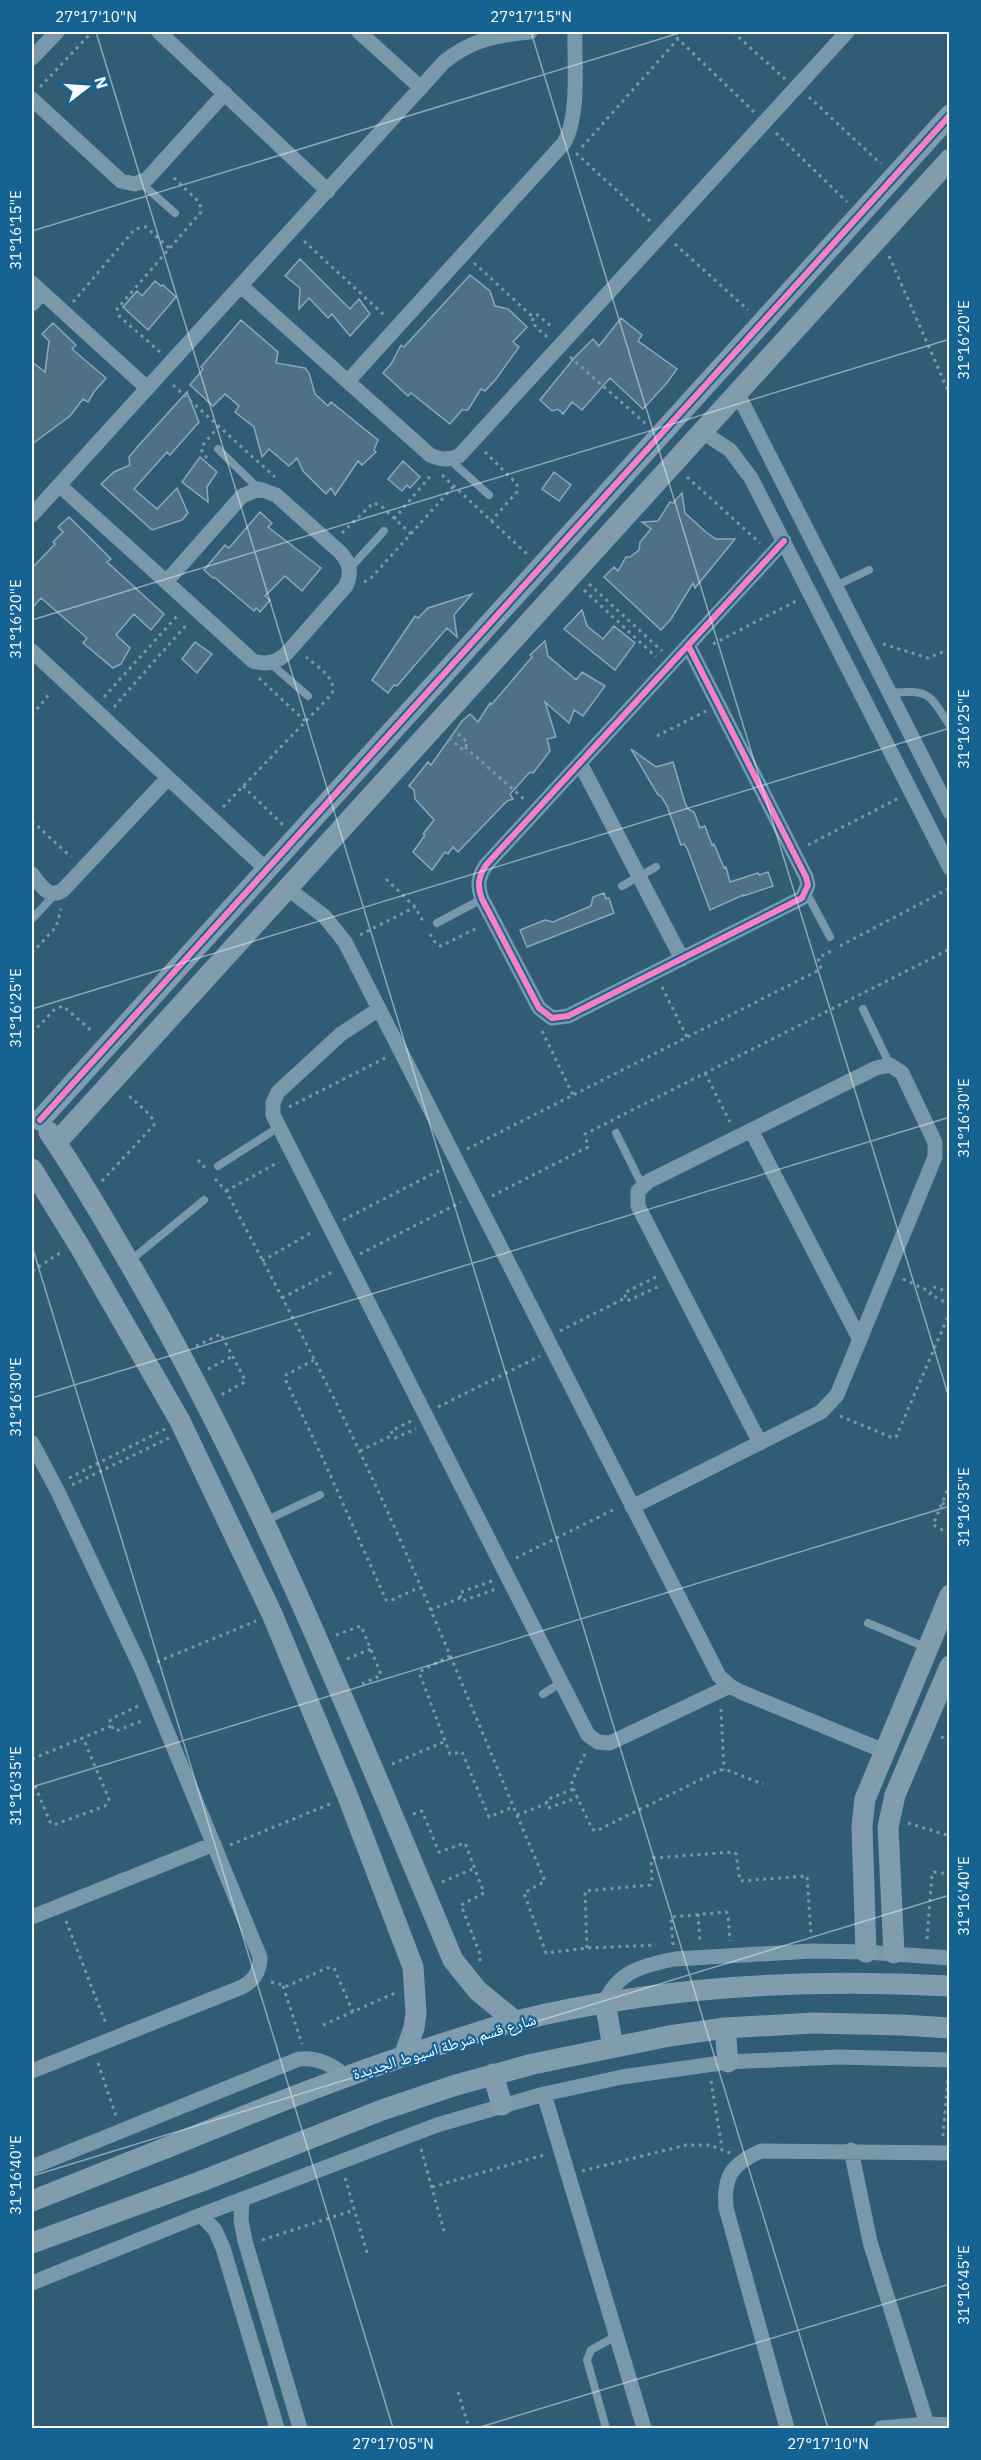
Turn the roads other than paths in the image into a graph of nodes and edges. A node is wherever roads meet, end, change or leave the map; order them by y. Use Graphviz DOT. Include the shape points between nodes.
graph roads {
  1 [pos="57,32"];
  2 [pos="159,32"];
  3 [pos="359,32"];
  4 [pos="530,32"];
  5 [pos="575,32"];
  6 [pos="847,32"];
  7 [pos="32,58"];
  8 [pos="421,88"];
  9 [pos="225,93"];
  10 [pos="35,94"];
  11 [pos="950,115"];
  12 [pos="950,159"];
  13 [pos="141,183"];
  14 [pos="328,191"];
  15 [pos="175,213"];
  16 [pos="241,286"];
  17 [pos="787,292"];
  18 [pos="35,294"];
  19 [pos="810,311"];
  20 [pos="348,381"];
  21 [pos="147,388"];
  22 [pos="737,392"];
  23 [pos="702,431"];
  24 [pos="218,449"];
  25 [pos="443,461"];
  26 [pos="59,485"];
  27 [pos="259,489"];
  28 [pos="489,495"];
  29 [pos="601,498"];
  30 [pos="32,515"];
  31 [pos="623,518"];
  32 [pos="384,531"];
  33 [pos="783,541"];
  34 [pos="350,568"];
  35 [pos="869,570"];
  36 [pos="166,582"];
  37 [pos="835,586"];
  38 [pos="690,650"];
  39 [pos="32,651"];
  40 [pos="270,663"];
  41 [pos="889,693"];
  42 [pos="308,696"];
  43 [pos="950,726"];
  44 [pos="580,763"];
  45 [pos="353,773"];
  46 [pos="168,778"];
  47 [pos="375,791"];
  48 [pos="950,812"];
  49 [pos="656,867"];
  50 [pos="950,868"];
  51 [pos="267,870"];
  52 [pos="32,874"];
  53 [pos="639,876"];
  54 [pos="622,886"];
  55 [pos="287,888"];
  56 [pos="806,892"];
  57 [pos="57,894"];
  58 [pos="482,899"];
  59 [pos="32,919"];
  60 [pos="437,923"];
  61 [pos="830,937"];
  62 [pos="682,959"];
  63 [pos="379,1009"];
  64 [pos="863,1009"];
  65 [pos="890,1065"];
  66 [pos="36,1114"];
  67 [pos="276,1121"];
  68 [pos="616,1133"];
  69 [pos="744,1133"];
  70 [pos="56,1143"];
  71 [pos="218,1166"];
  72 [pos="32,1169"];
  73 [pos="642,1185"];
  74 [pos="204,1200"];
  75 [pos="112,1233"];
  76 [pos="80,1247"];
  77 [pos="128,1262"];
  78 [pos="860,1340"];
  79 [pos="32,1443"];
  80 [pos="760,1443"];
  81 [pos="320,1495"];
  82 [pos="631,1504"];
  83 [pos="265,1521"];
  84 [pos="950,1595"];
  85 [pos="868,1623"];
  86 [pos="936,1641"];
  87 [pos="950,1666"];
  88 [pos="562,1682"];
  89 [pos="725,1689"];
  90 [pos="543,1694"];
  91 [pos="884,1751"];
  92 [pos="215,1848"];
  93 [pos="32,1917"];
  94 [pos="866,1952"];
  95 [pos="894,1953"];
  96 [pos="950,1958"];
  97 [pos="950,1986"];
  98 [pos="605,2002"];
  99 [pos="515,2021"];
  100 [pos="725,2028"];
  101 [pos="950,2028"];
  102 [pos="613,2047"];
  103 [pos="404,2056"];
  104 [pos="949,2060"];
  105 [pos="718,2063"];
  106 [pos="32,2071"];
  107 [pos="493,2074"];
  108 [pos="345,2076"];
  109 [pos="544,2094"];
  110 [pos="502,2104"];
  111 [pos="851,2151"];
  112 [pos="945,2152"];
  113 [pos="32,2167"];
  114 [pos="242,2199"];
  115 [pos="32,2201"];
  116 [pos="201,2215"];
  117 [pos="32,2243"];
  118 [pos="32,2283"];
  119 [pos="616,2336"];
  120 [pos="927,2424"];
  121 [pos="950,2425"];
  122 [pos="277,2428"];
  123 [pos="302,2428"];
  124 [pos="606,2428"];
  125 [pos="644,2428"];
  126 [pos="787,2428"];
  127 [pos="881,2428"];
  1 -- 7 [label="street"];
  2 -- 9 [label="street"];
  3 -- 8 [label="street"];
  4 -- 8 [label="street" via="500,34 470,44 444,62"];
  5 -- 20 [label="street" via="573,115 558,151"];
  6 -- 25 [label="street" via="459,456"];
  8 -- 14 [label="street"];
  9 -- 13 [label="street"];
  9 -- 14 [label="street"];
  10 -- 13 [label="street" via="121,181"];
  11 -- 17 [label="street"];
  12 -- 19 [label="street"];
  13 -- 15 [label="lane"];
  14 -- 16 [label="street"];
  16 -- 20 [label="street"];
  16 -- 21 [label="street"];
  17 -- 19 [label="street"];
  17 -- 29 [label="street"];
  18 -- 21 [label="street" via="64,313"];
  19 -- 22 [label="street"];
  20 -- 25 [label="street" via="430,455"];
  21 -- 26 [label="street"];
  22 -- 23 [label="street"];
  22 -- 37 [label="street"];
  23 -- 31 [label="street"];
  23 -- 33 [label="street" via="730,450 741,463"];
  24 -- 27 [label="lane"];
  25 -- 28 [label="lane"];
  26 -- 30 [label="street"];
  26 -- 36 [label="street"];
  27 -- 34 [label="street" via="276,495 332,544"];
  27 -- 36 [label="street" via="242,496"];
  29 -- 31 [label="street"];
  29 -- 45 [label="street"];
  31 -- 47 [label="street"];
  32 -- 34 [label="lane"];
  33 -- 38 [label="street"];
  33 -- 50 [label="street"];
  34 -- 40 [label="street" via="346,586 294,645"];
  35 -- 37 [label="lane"];
  36 -- 40 [label="street" via="253,661"];
  37 -- 41 [label="street"];
  38 -- 44 [label="street" via="670,664"];
  38 -- 56 [label="street" via="806,877"];
  39 -- 46 [label="street"];
  40 -- 42 [label="lane"];
  41 -- 43 [label="lane" via="926,694"];
  41 -- 48 [label="street"];
  44 -- 53 [label="street"];
  44 -- 58 [label="street" via="481,873"];
  45 -- 47 [label="street"];
  45 -- 51 [label="street"];
  46 -- 51 [label="street"];
  46 -- 57 [label="street"];
  47 -- 55 [label="street"];
  49 -- 53 [label="lane"];
  51 -- 66 [label="street" via="107,1046"];
  52 -- 57 [label="street" via="46,891"];
  53 -- 54 [label="lane"];
  53 -- 62 [label="street"];
  55 -- 63 [label="street" via="325,917 345,942"];
  55 -- 70 [label="street"];
  56 -- 61 [label="lane"];
  56 -- 62 [label="street" via="802,898"];
  57 -- 59 [label="lane"];
  58 -- 60 [label="lane"];
  58 -- 62 [label="street" via="545,1015 552,1018 568,1016"];
  63 -- 67 [label="street" via="341,1034 278,1092 273,1102"];
  63 -- 82 [label="street"];
  64 -- 65 [label="lane"];
  65 -- 69 [label="street" via="876,1068"];
  65 -- 78 [label="street" via="902,1073 936,1150"];
  66 -- 70 [label="street"];
  67 -- 71 [label="lane"];
  67 -- 88 [label="street"];
  68 -- 73 [label="lane"];
  69 -- 73 [label="street"];
  69 -- 78 [label="street"];
  70 -- 75 [label="street"];
  72 -- 76 [label="street"];
  73 -- 80 [label="street" via="638,1206"];
  74 -- 77 [label="lane"];
  75 -- 76 [label="street"];
  75 -- 77 [label="street"];
  76 -- 103 [label="street" via="182,1426 272,1614 348,1797 408,1952 416,1984 414,2028"];
  77 -- 83 [label="street" via="194,1377"];
  78 -- 80 [label="street" via="837,1395 825,1410"];
  79 -- 92 [label="street" via="141,1668"];
  80 -- 82 [label="street"];
  81 -- 83 [label="lane"];
  82 -- 89 [label="street"];
  83 -- 99 [label="street" via="453,1960 469,1981"];
  84 -- 86 [label="street"];
  85 -- 86 [label="lane"];
  86 -- 91 [label="street"];
  87 -- 95 [label="street" via="894,1795 890,1816"];
  88 -- 89 [label="street" via="592,1739 610,1743"];
  88 -- 90 [label="lane"];
  89 -- 91 [label="street"];
  91 -- 94 [label="street" via="862,1817"];
  92 -- 93 [label="street"];
  92 -- 106 [label="street" via="260,1957 256,1975 242,1987"];
  94 -- 95 [label="street"];
  94 -- 98 [label="street" via="701,1957 674,1951 624,1976 611,1987"];
  95 -- 96 [label="street"];
  97 -- 98 [label="street, شارع قسم شرطة اسيوط الجديدة" via="789,1983 690,1990"];
  98 -- 99 [label="street, شارع قسم شرطة اسيوط الجديدة"];
  98 -- 102 [label="street"];
  99 -- 103 [label="street, شارع قسم شرطة اسيوط الجديدة"];
  100 -- 101 [label="street" via="813,2023"];
  100 -- 102 [label="street"];
  100 -- 105 [label="street"];
  102 -- 107 [label="street"];
  103 -- 108 [label="street, شارع قسم شرطة اسيوط الجديدة"];
  104 -- 105 [label="street" via="838,2056"];
  105 -- 109 [label="street" via="621,2077"];
  107 -- 110 [label="street"];
  107 -- 117 [label="street" via="382,2110"];
  108 -- 113 [label="street" via="328,2063 299,2059"];
  108 -- 115 [label="street, شارع قسم شرطة اسيوط الجديدة"];
  109 -- 110 [label="street"];
  109 -- 119 [label="street"];
  110 -- 114 [label="street"];
  111 -- 112 [label="street"];
  111 -- 120 [label="street" via="870,2242"];
  111 -- 126 [label="street" via="761,2151 742,2160 730,2173 724,2190"];
  114 -- 116 [label="street"];
  114 -- 123 [label="street" via="246,2245"];
  116 -- 118 [label="street"];
  116 -- 122 [label="street" via="215,2230 223,2248"];
  119 -- 124 [label="lane" via="591,2350 587,2360"];
  119 -- 125 [label="street"];
  120 -- 121 [label="street"];
  120 -- 127 [label="street"];
}
